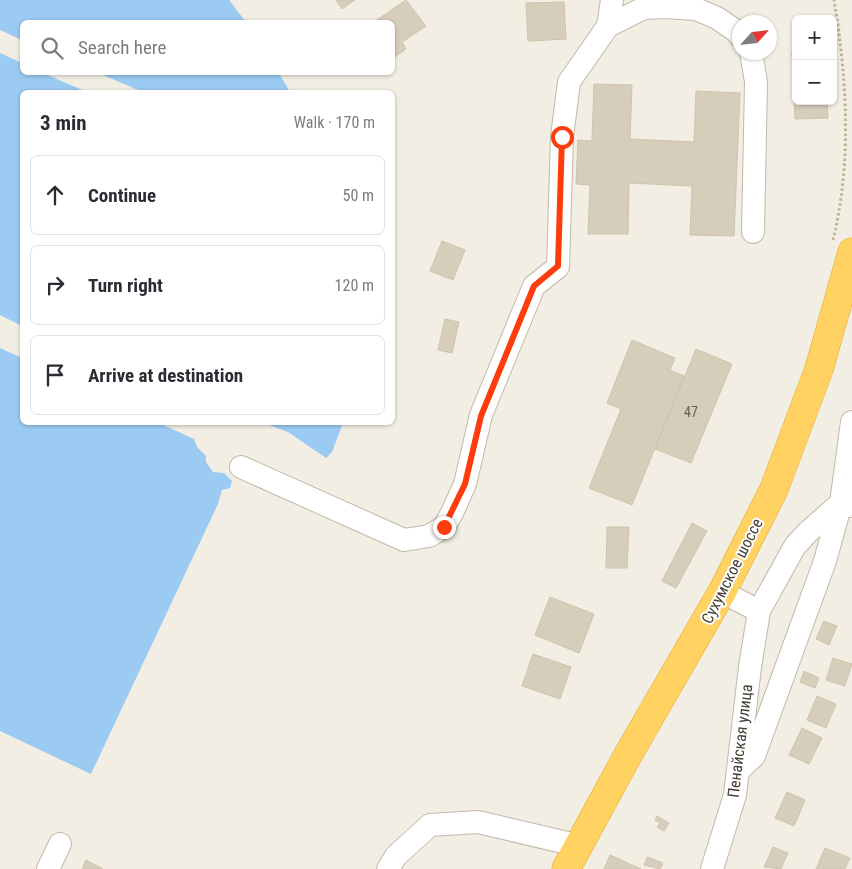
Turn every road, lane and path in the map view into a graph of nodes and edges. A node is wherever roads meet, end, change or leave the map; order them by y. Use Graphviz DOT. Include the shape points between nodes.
graph roads {
  1 [pos="612,0"];
  2 [pos="834,0"];
  3 [pos="608,26"];
  4 [pos="732,28"];
  5 [pos="752,60"];
  6 [pos="753,232"];
  7 [pos="842,250"];
  8 [pos="852,422"];
  9 [pos="241,467"];
  10 [pos="846,505"];
  11 [pos="722,592"];
  12 [pos="759,611"];
  13 [pos="740,770"];
  14 [pos="60,844"];
  15 [pos="580,846"];
  16 [pos="48,869"];
  17 [pos="388,869"];
  18 [pos="566,869"];
  19 [pos="712,869"];
  1 -- 3 [label="street"];
  2 -- 7 [label="path" via="846,125"];
  3 -- 4 [label="street" via="644,8 665,6 696,10"];
  3 -- 9 [label="street" via="569,82 562,137 558,266 534,286 481,416 465,484 444,527 428,536 404,540"];
  5 -- 6 [label="street" via="756,82"];
  7 -- 11 [label="highway, Сухумское шоссе" via="819,369 774,489"];
  8 -- 10 [label="street"];
  10 -- 12 [label="street, Пенайская улица" via="794,546"];
  10 -- 13 [label="street" via="754,756"];
  11 -- 12 [label="street"];
  11 -- 15 [label="highway, Сухумское шоссе" via="629,753"];
  12 -- 13 [label="street, Пенайская улица"];
  13 -- 19 [label="street, Пенайская улица"];
  14 -- 16 [label="street"];
  15 -- 17 [label="street" via="478,822 430,824 396,856"];
  15 -- 18 [label="highway, Сухумское шоссе"];
}
